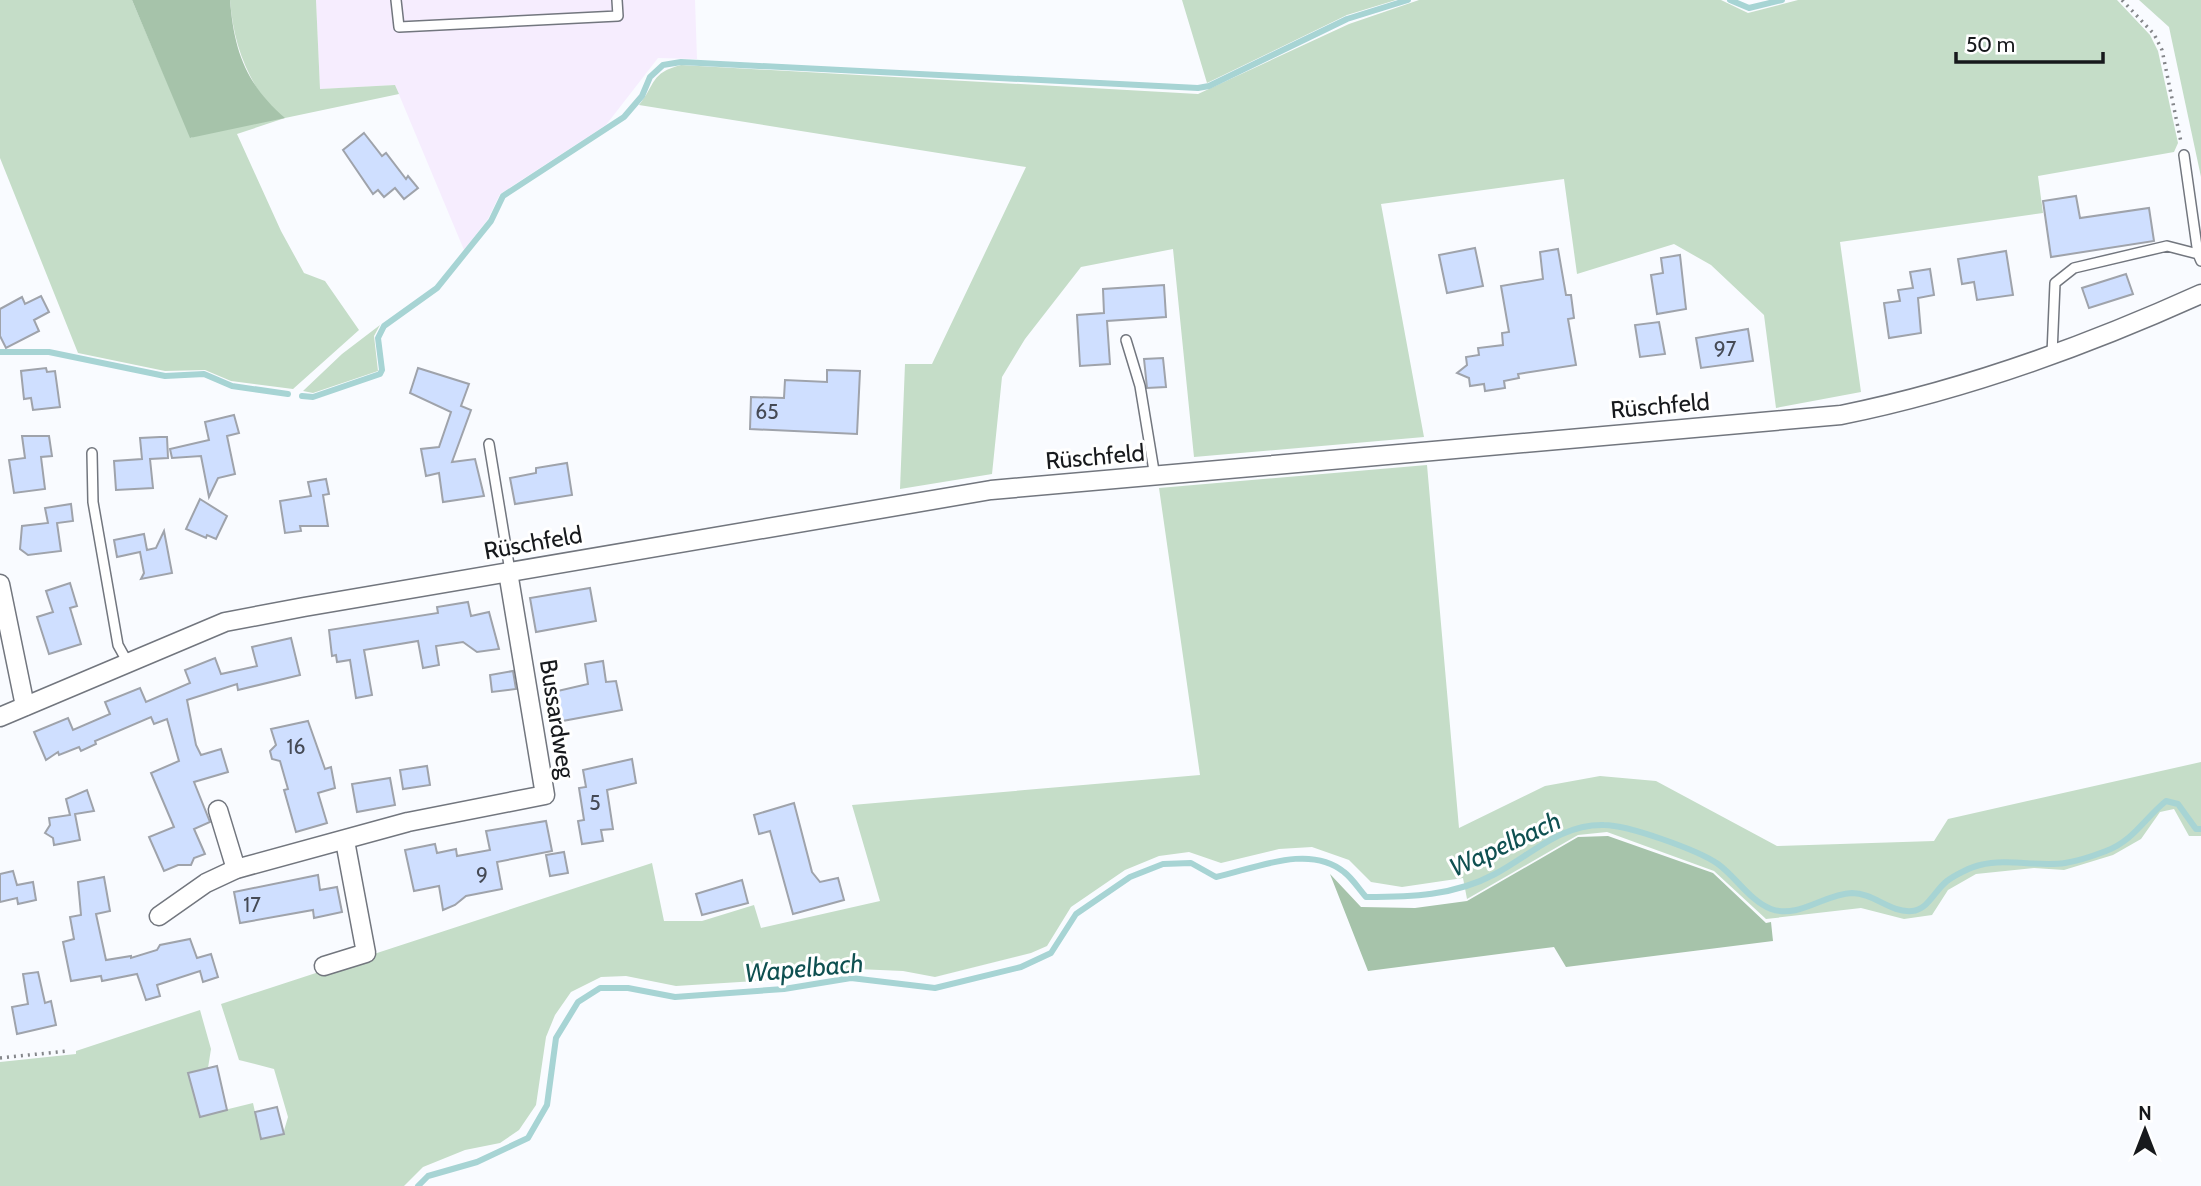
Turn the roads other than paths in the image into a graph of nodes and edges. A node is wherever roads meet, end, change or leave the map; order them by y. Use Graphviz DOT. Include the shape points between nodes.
graph roads {
  1 [pos="396,0"];
  2 [pos="617,0"];
  3 [pos="2184,155"];
  4 [pos="2200,258"];
  5 [pos="2201,294"];
  6 [pos="1126,340"];
  7 [pos="2052,354"];
  8 [pos="489,444"];
  9 [pos="92,453"];
  10 [pos="1155,477"];
  11 [pos="509,571"];
  12 [pos="0,584"];
  13 [pos="128,663"];
  14 [pos="26,706"];
  15 [pos="0,717"];
  16 [pos="218,810"];
  17 [pos="345,841"];
  18 [pos="236,869"];
  19 [pos="159,916"];
  20 [pos="324,966"];
  1 -- 2 [label="lane" via="399,27 618,16"];
  3 -- 4 [label="lane"];
  4 -- 7 [label="lane" via="2167,246 2074,268 2055,283"];
  5 -- 7 [label="street, Rüschfeld" via="2104,338"];
  6 -- 10 [label="lane" via="1140,386"];
  7 -- 10 [label="street, Rüschfeld" via="1901,402 1840,415"];
  8 -- 11 [label="lane"];
  9 -- 13 [label="lane" via="93,502 118,645"];
  10 -- 11 [label="street, Rüschfeld" via="991,490"];
  11 -- 13 [label="street, Rüschfeld" via="225,622"];
  11 -- 17 [label="street, Bussardweg" via="545,795 408,822"];
  12 -- 14 [label="street"];
  13 -- 14 [label="street, Rüschfeld"];
  14 -- 15 [label="street, Rüschfeld"];
  16 -- 18 [label="street"];
  17 -- 18 [label="street, Bussardweg"];
  17 -- 20 [label="street" via="366,953"];
  18 -- 19 [label="street, Bussardweg" via="206,883"];
}
